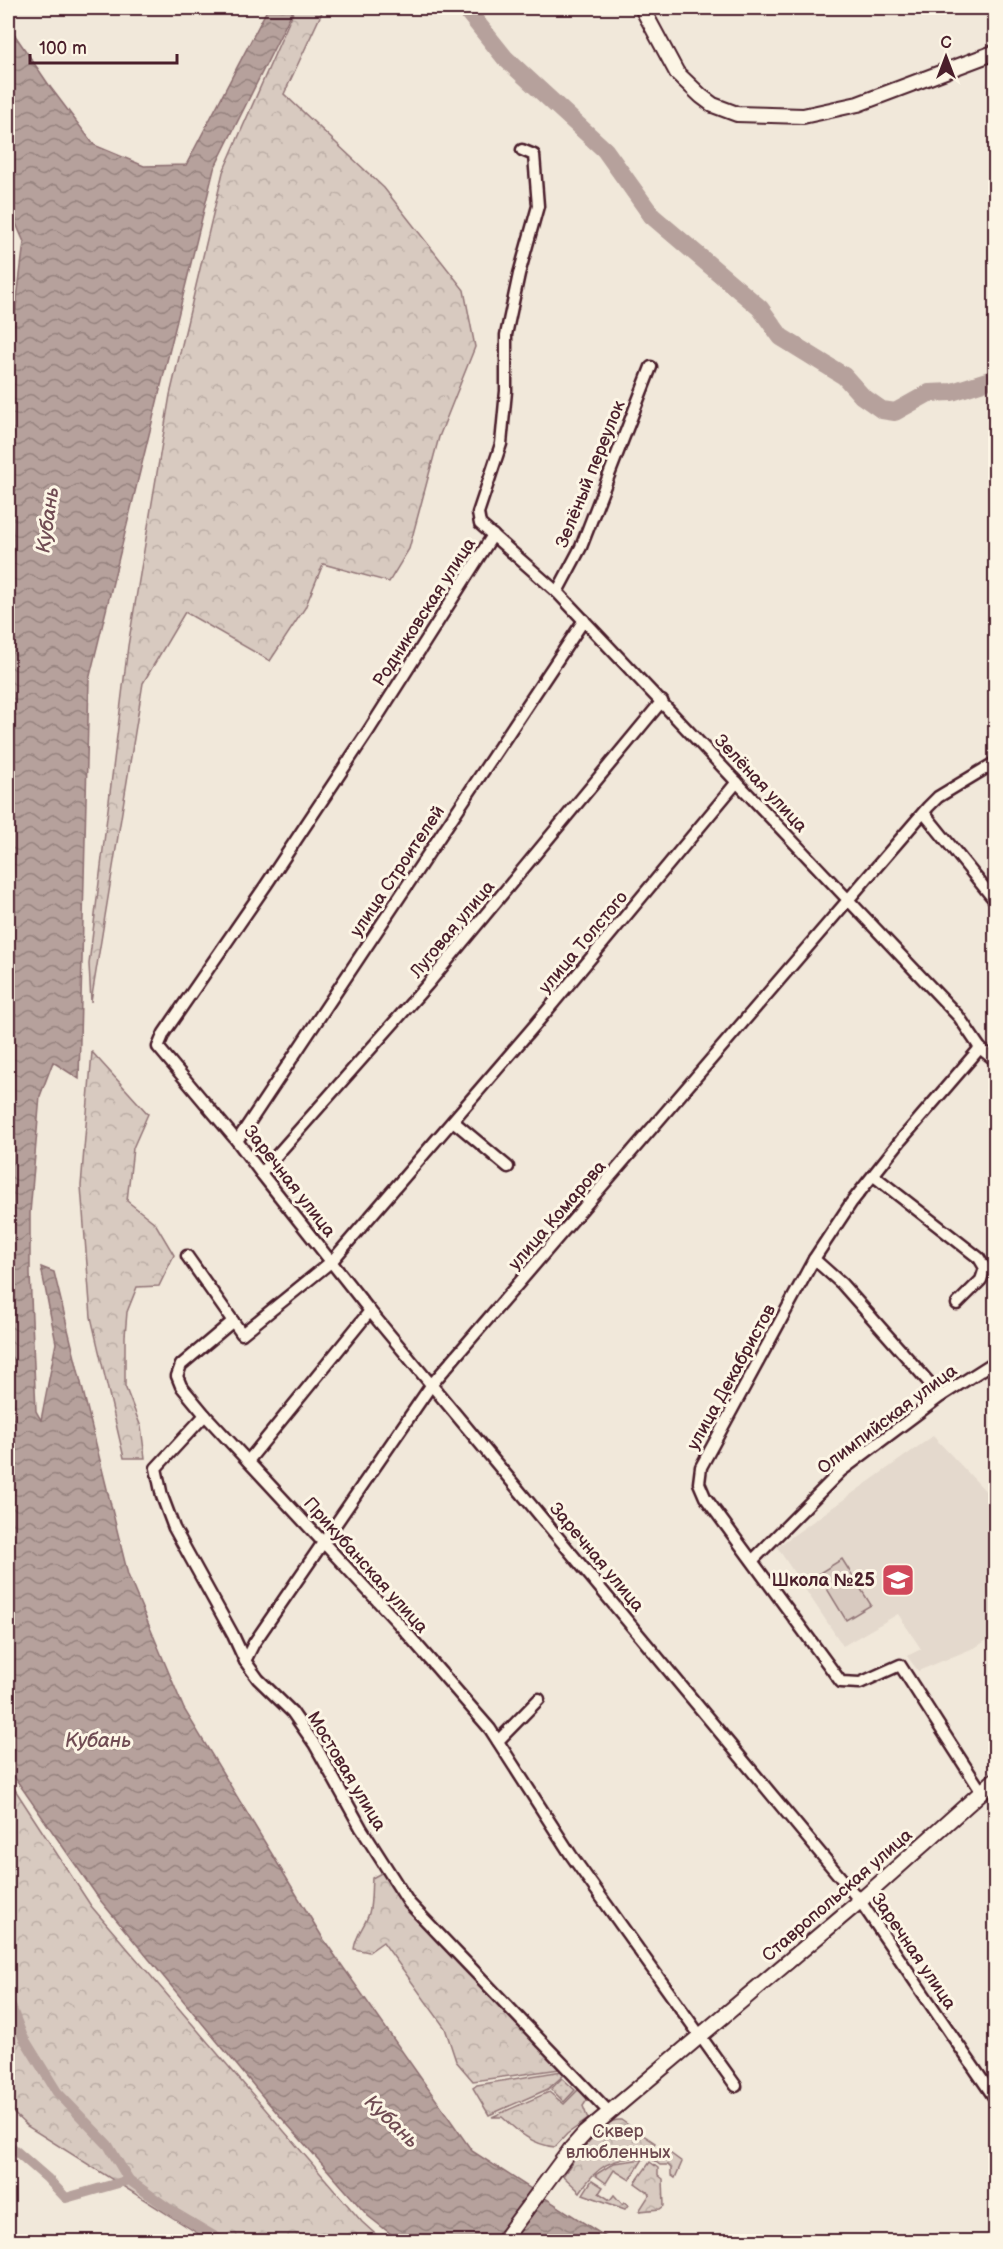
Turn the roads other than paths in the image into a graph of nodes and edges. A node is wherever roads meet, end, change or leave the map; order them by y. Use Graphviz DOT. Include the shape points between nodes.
graph roads {
  1 [pos="642,8"];
  2 [pos="996,52"];
  3 [pos="522,150"];
  4 [pos="651,367"];
  5 [pos="494,535"];
  6 [pos="557,592"];
  7 [pos="584,620"];
  8 [pos="662,701"];
  9 [pos="996,762"];
  10 [pos="737,782"];
  11 [pos="924,813"];
  12 [pos="849,900"];
  13 [pos="996,902"];
  14 [pos="158,1047"];
  15 [pos="980,1048"];
  16 [pos="996,1061"];
  17 [pos="453,1121"];
  18 [pos="237,1141"];
  19 [pos="508,1167"];
  20 [pos="261,1173"];
  21 [pos="874,1176"];
  22 [pos="187,1256"];
  23 [pos="814,1259"];
  24 [pos="332,1261"];
  25 [pos="957,1304"];
  26 [pos="370,1311"];
  27 [pos="233,1321"];
  28 [pos="996,1361"];
  29 [pos="432,1384"];
  30 [pos="941,1396"];
  31 [pos="205,1415"];
  32 [pos="248,1461"];
  33 [pos="322,1542"];
  34 [pos="753,1560"];
  35 [pos="245,1661"];
  36 [pos="538,1698"];
  37 [pos="498,1741"];
  38 [pos="996,1779"];
  39 [pos="981,1791"];
  40 [pos="860,1901"];
  41 [pos="700,2037"];
  42 [pos="736,2085"];
  43 [pos="996,2100"];
  44 [pos="609,2112"];
  45 [pos="502,2241"];
  1 -- 2 [label="main road" via="677,72 713,105 737,114 803,116 858,104"];
  3 -- 5 [label="street, Родниковская улица" via="534,155 538,206 506,334 501,444 478,513 480,524"];
  4 -- 6 [label="street, Зелёный переулок" via="581,547"];
  5 -- 6 [label="street, Зелёная улица"];
  5 -- 14 [label="street, Родниковская улица"];
  6 -- 7 [label="street, Зелёная улица"];
  7 -- 8 [label="street, Зелёная улица"];
  7 -- 18 [label="street, улица Строителей"];
  8 -- 10 [label="street, Зелёная улица"];
  8 -- 20 [label="street, Луговая улица" via="428,984"];
  9 -- 11 [label="street, улица Комарова" via="938,797"];
  10 -- 12 [label="street, Зелёная улица"];
  10 -- 17 [label="street, улица Толстого"];
  11 -- 12 [label="street, улица Комарова"];
  11 -- 13 [label="street"];
  12 -- 15 [label="street, Зелёная улица" via="959,1017"];
  12 -- 29 [label="street, улица Комарова"];
  14 -- 18 [label="street, Заречная улица"];
  15 -- 16 [label="street, Зелёная улица"];
  15 -- 21 [label="street, улица Декабристов"];
  17 -- 19 [label="street"];
  17 -- 24 [label="street, улица Толстого"];
  18 -- 20 [label="street, Заречная улица"];
  20 -- 24 [label="street, Заречная улица"];
  21 -- 23 [label="street, улица Декабристов" via="850,1203"];
  21 -- 25 [label="street" via="979,1258 985,1268 981,1280"];
  22 -- 27 [label="street"];
  23 -- 30 [label="street" via="842,1284"];
  23 -- 34 [label="street, улица Декабристов" via="701,1467 699,1483 705,1497"];
  24 -- 26 [label="street, Заречная улица"];
  24 -- 27 [label="street, улица Толстого" via="242,1334"];
  26 -- 29 [label="street, Заречная улица"];
  26 -- 32 [label="street"];
  27 -- 31 [label="street, Прикубанская улица" via="181,1365 177,1376"];
  28 -- 30 [label="street, Олимпийская улица"];
  29 -- 33 [label="street, улица Комарова"];
  29 -- 40 [label="street, Заречная улица"];
  30 -- 34 [label="street, Олимпийская улица" via="841,1471"];
  31 -- 32 [label="street, Прикубанская улица"];
  31 -- 35 [label="street, Мостовая улица" via="156,1468 174,1528"];
  32 -- 33 [label="street, Прикубанская улица"];
  33 -- 35 [label="street, улица Комарова"];
  33 -- 37 [label="street, Прикубанская улица" via="398,1623"];
  34 -- 39 [label="street, улица Декабристов" via="841,1682 860,1683 900,1665"];
  35 -- 44 [label="street, Мостовая улица" via="292,1712 315,1745 409,1903"];
  36 -- 37 [label="street"];
  37 -- 41 [label="street, Прикубанская улица" via="571,1855"];
  38 -- 39 [label="main road, Ставропольская улица"];
  39 -- 40 [label="main road, Ставропольская улица"];
  40 -- 41 [label="main road, Ставропольская улица"];
  40 -- 43 [label="street, Заречная улица"];
  41 -- 42 [label="street"];
  41 -- 44 [label="main road, Ставропольская улица"];
  44 -- 45 [label="main road, Ставропольская улица" via="585,2133"];
}
